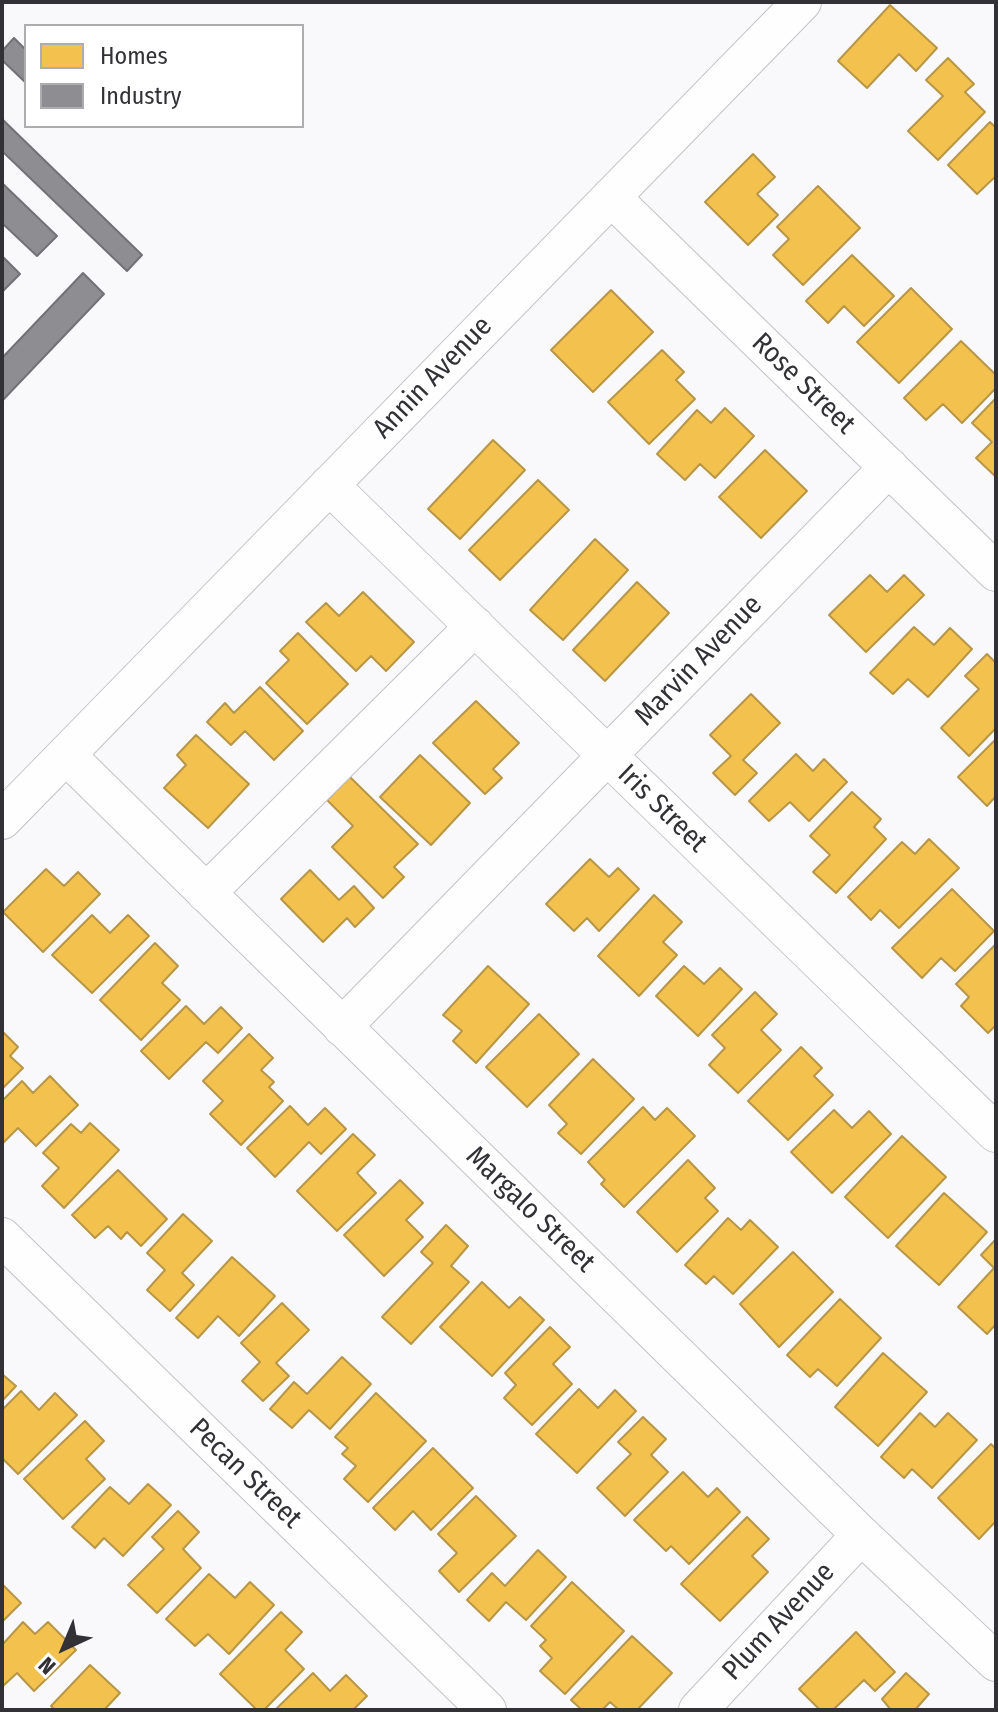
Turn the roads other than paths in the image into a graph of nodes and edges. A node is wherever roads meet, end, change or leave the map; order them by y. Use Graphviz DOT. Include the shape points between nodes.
graph roads {
  1 [pos="802,2"];
  2 [pos="611,197"];
  3 [pos="889,467"];
  4 [pos="329,485"];
  5 [pos="996,572"];
  6 [pos="475,626"];
  7 [pos="66,755"];
  8 [pos="607,755"];
  9 [pos="2,820"];
  10 [pos="206,893"];
  11 [pos="342,1027"];
  12 [pos="996,1133"];
  13 [pos="2,1237"];
  14 [pos="861,1535"];
  15 [pos="996,1662"];
  16 [pos="487,1710"];
  17 [pos="698,1710"];
  1 -- 2 [label="street, Annin Avenue"];
  2 -- 3 [label="street, Rose Street"];
  2 -- 4 [label="street, Annin Avenue"];
  3 -- 5 [label="street, Rose Street"];
  3 -- 8 [label="street, Marvin Avenue"];
  4 -- 6 [label="street, Iris Street"];
  4 -- 7 [label="street, Annin Avenue"];
  6 -- 8 [label="street, Iris Street"];
  6 -- 10 [label="street"];
  7 -- 9 [label="street, Annin Avenue"];
  7 -- 10 [label="street, Margalo Street"];
  8 -- 11 [label="street, Marvin Avenue"];
  8 -- 12 [label="street, Iris Street"];
  10 -- 11 [label="street, Margalo Street"];
  11 -- 14 [label="street, Margalo Street"];
  13 -- 16 [label="street, Pecan Street"];
  14 -- 15 [label="street, Margalo Street"];
  14 -- 17 [label="street, Plum Avenue"];
}
